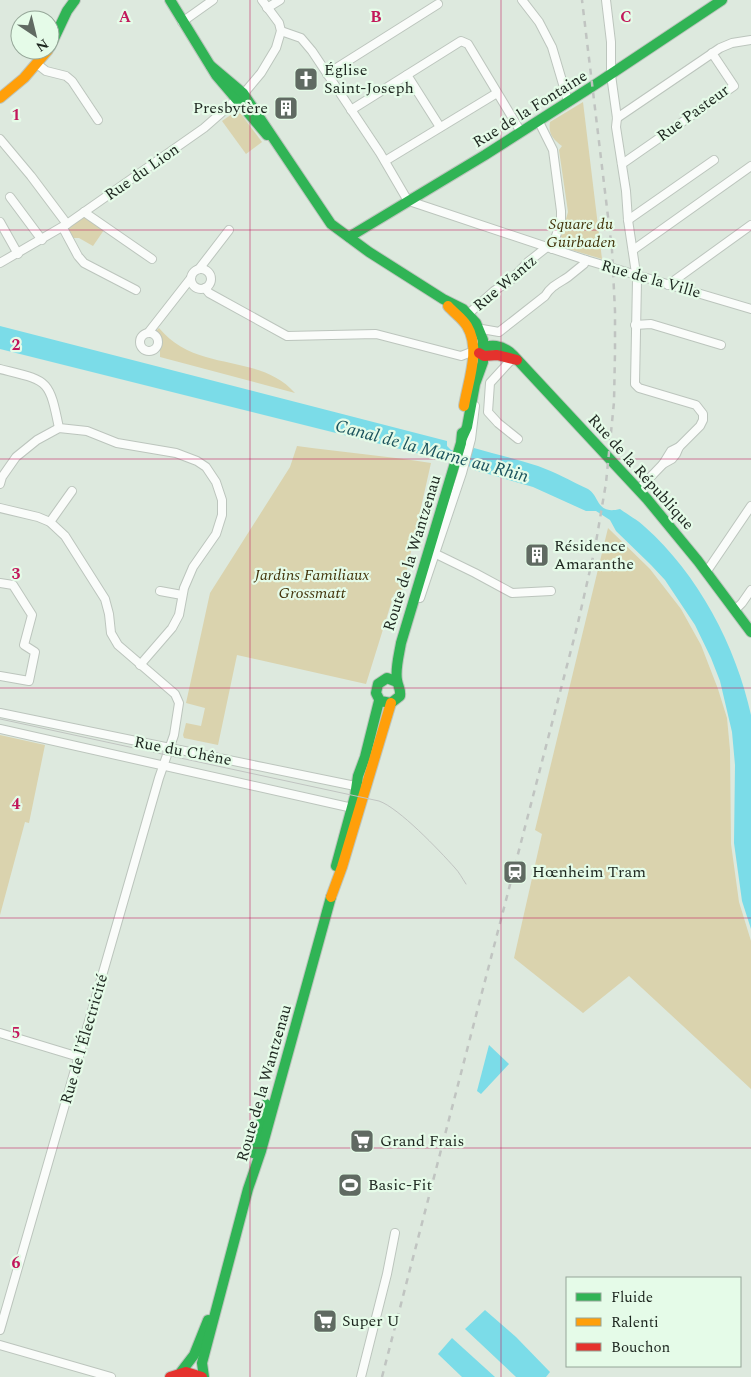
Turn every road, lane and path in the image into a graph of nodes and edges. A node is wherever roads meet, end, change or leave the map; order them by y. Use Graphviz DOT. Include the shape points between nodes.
graph roads {
  1 [pos="75,0"];
  2 [pos="162,0"];
  3 [pos="170,0"];
  4 [pos="213,0"];
  5 [pos="262,0"];
  6 [pos="280,0"];
  7 [pos="522,0"];
  8 [pos="606,0"];
  9 [pos="722,0"];
  10 [pos="438,4"];
  11 [pos="708,4"];
  12 [pos="267,8"];
  13 [pos="182,22"];
  14 [pos="60,26"];
  15 [pos="281,31"];
  16 [pos="751,40"];
  17 [pos="712,53"];
  18 [pos="40,60"];
  19 [pos="37,64"];
  20 [pos="327,74"];
  21 [pos="407,75"];
  22 [pos="611,75"];
  23 [pos="497,93"];
  24 [pos="240,96"];
  25 [pos="0,98"];
  26 [pos="568,101"];
  27 [pos="351,110"];
  28 [pos="617,118"];
  29 [pos="98,120"];
  30 [pos="538,120"];
  31 [pos="440,128"];
  32 [pos="521,132"];
  33 [pos="0,139"];
  34 [pos="714,160"];
  35 [pos="385,161"];
  36 [pos="622,164"];
  37 [pos="751,166"];
  38 [pos="10,197"];
  39 [pos="409,201"];
  40 [pos="84,212"];
  41 [pos="628,220"];
  42 [pos="0,222"];
  43 [pos="751,225"];
  44 [pos="65,226"];
  45 [pos="229,230"];
  46 [pos="349,237"];
  47 [pos="42,240"];
  48 [pos="549,248"];
  49 [pos="633,250"];
  50 [pos="18,254"];
  51 [pos="152,259"];
  52 [pos="586,260"];
  53 [pos="0,263"];
  54 [pos="199,269"];
  55 [pos="636,275"];
  56 [pos="191,278"];
  57 [pos="668,285"];
  58 [pos="205,288"];
  59 [pos="136,290"];
  60 [pos="751,309"];
  61 [pos="465,316"];
  62 [pos="636,325"];
  63 [pos="482,329"];
  64 [pos="148,333"];
  65 [pos="721,345"];
  66 [pos="480,351"];
  67 [pos="514,359"];
  68 [pos="0,369"];
  69 [pos="59,428"];
  70 [pos="518,439"];
  71 [pos="464,442"];
  72 [pos="458,471"];
  73 [pos="0,484"];
  74 [pos="638,490"];
  75 [pos="72,491"];
  76 [pos="751,506"];
  77 [pos="0,508"];
  78 [pos="50,522"];
  79 [pos="434,553"];
  80 [pos="707,571"];
  81 [pos="0,583"];
  82 [pos="751,590"];
  83 [pos="160,591"];
  84 [pos="551,591"];
  85 [pos="182,595"];
  86 [pos="735,610"];
  87 [pos="751,632"];
  88 [pos="401,643"];
  89 [pos="140,665"];
  90 [pos="0,676"];
  91 [pos="387,678"];
  92 [pos="397,682"];
  93 [pos="380,701"];
  94 [pos="391,704"];
  95 [pos="0,713"];
  96 [pos="0,729"];
  97 [pos="170,747"];
  98 [pos="164,765"];
  99 [pos="362,788"];
  100 [pos="356,809"];
  101 [pos="0,1033"];
  102 [pos="79,1057"];
  103 [pos="395,1233"];
  104 [pos="222,1283"];
  105 [pos="0,1330"];
  106 [pos="0,1345"];
  107 [pos="181,1372"];
  108 [pos="111,1377"];
  109 [pos="170,1377"];
  110 [pos="203,1377"];
  111 [pos="360,1377"];
  1 -- 14 [label="main road"];
  2 -- 13 [label="main road"];
  3 -- 13 [label="main road"];
  4 -- 13 [label="street"];
  5 -- 12 [label="street"];
  6 -- 12 [label="street"];
  7 -- 26 [label="street" via="552,47"];
  8 -- 22 [label="street"];
  9 -- 11 [label="main road, Rue de la Fontaine"];
  10 -- 20 [label="street"];
  11 -- 22 [label="main road, Rue de la Fontaine"];
  12 -- 15 [label="street"];
  13 -- 24 [label="main road" via="211,66 234,84"];
  15 -- 20 [label="street" via="301,38"];
  15 -- 24 [label="street, Rue du Lion" via="276,48 261,73"];
  16 -- 17 [label="street" via="732,43"];
  17 -- 28 [label="street"];
  17 -- 36 [label="street, Rue Pasteur" via="734,86"];
  18 -- 19 [label="main road"];
  19 -- 25 [label="main road"];
  19 -- 29 [label="street" via="72,81"];
  20 -- 27 [label="street"];
  21 -- 23 [label="street" via="461,41 468,44"];
  21 -- 27 [label="street"];
  21 -- 31 [label="street"];
  22 -- 26 [label="main road, Rue de la Fontaine"];
  22 -- 28 [label="street"];
  23 -- 31 [label="street"];
  23 -- 32 [label="street"];
  24 -- 40 [label="street, Rue du Lion" via="204,128"];
  24 -- 46 [label="main road" via="268,128 331,224"];
  26 -- 30 [label="main road, Rue de la Fontaine"];
  27 -- 35 [label="street"];
  28 -- 36 [label="street"];
  30 -- 32 [label="main road, Rue de la Fontaine"];
  30 -- 48 [label="street" via="553,150 561,211"];
  31 -- 35 [label="street"];
  32 -- 39 [label="main road, Rue de la Fontaine"];
  33 -- 44 [label="street" via="31,176"];
  34 -- 41 [label="street"];
  35 -- 39 [label="street"];
  36 -- 41 [label="street"];
  37 -- 49 [label="street"];
  38 -- 47 [label="street"];
  39 -- 46 [label="main road, Rue de la Fontaine"];
  39 -- 48 [label="street, Rue de la Ville"];
  40 -- 44 [label="street, Rue du Lion"];
  40 -- 51 [label="street"];
  41 -- 49 [label="street"];
  42 -- 50 [label="street"];
  43 -- 57 [label="street"];
  44 -- 47 [label="street, Rue du Lion"];
  44 -- 59 [label="street" via="84,263"];
  45 -- 54 [label="street"];
  46 -- 61 [label="main road" via="443,299 450,309"];
  47 -- 50 [label="street, Rue du Lion"];
  48 -- 52 [label="street, Rue de la Ville"];
  48 -- 61 [label="street, Rue Wantz"];
  49 -- 55 [label="street"];
  50 -- 53 [label="street, Rue du Lion"];
  52 -- 55 [label="street, Rue de la Ville"];
  52 -- 63 [label="street" via="498,332"];
  54 -- 56 [label="street"];
  54 -- 58 [label="street" via="211,277"];
  55 -- 57 [label="street, Rue de la Ville"];
  55 -- 62 [label="street"];
  56 -- 58 [label="street" via="195,286"];
  56 -- 64 [label="street"];
  57 -- 60 [label="street, Rue de la Ville"];
  58 -- 66 [label="street" via="287,336 376,334 461,356"];
  61 -- 63 [label="main road"];
  61 -- 66 [label="main road"];
  62 -- 65 [label="street" via="651,324"];
  62 -- 74 [label="street" via="635,384 696,405 703,414 700,426 679,447 670,451 663,464"];
  63 -- 66 [label="main road"];
  66 -- 67 [label="main road"];
  66 -- 71 [label="main road, Route de la Wantzenau" via="479,379 475,384"];
  66 -- 71 [label="main road, Route de la Wantzenau" via="467,385"];
  67 -- 70 [label="street" via="490,383 488,412"];
  67 -- 74 [label="main road, Rue de la République" via="588,432"];
  68 -- 69 [label="street" via="37,378 48,387 54,399"];
  69 -- 73 [label="street" via="16,457"];
  69 -- 85 [label="street" via="87,431 117,443 176,453 206,467 216,482 222,500 222,514 216,534 193,567"];
  71 -- 72 [label="main road, Route de la Wantzenau"];
  72 -- 79 [label="street, Route de la Wantzenau"];
  72 -- 88 [label="main road, Route de la Wantzenau"];
  74 -- 80 [label="main road, Rue de la République"];
  75 -- 78 [label="street"];
  76 -- 80 [label="street"];
  77 -- 78 [label="street" via="38,516"];
  78 -- 89 [label="street" via="65,536 105,599 111,633 118,646"];
  79 -- 84 [label="street" via="512,593"];
  79 -- 88 [label="street, Route de la Wantzenau" via="409,633"];
  80 -- 86 [label="main road, Rue de la République"];
  81 -- 90 [label="street" via="13,585 32,615 24,645 35,652 29,681"];
  82 -- 86 [label="street"];
  83 -- 85 [label="street"];
  85 -- 89 [label="street" via="179,615 172,628"];
  86 -- 87 [label="main road, Rue de la République"];
  88 -- 91 [label="main road, Route de la Wantzenau"];
  88 -- 92 [label="main road, Route de la Wantzenau"];
  89 -- 97 [label="street, Rue de l'Électricité" via="175,694 180,703"];
  91 -- 92 [label="main road"];
  91 -- 93 [label="main road, Route de la Wantzenau" via="376,689"];
  92 -- 94 [label="main road, Route de la Wantzenau" via="400,696"];
  93 -- 94 [label="main road"];
  93 -- 99 [label="main road, Route de la Wantzenau" via="358,776"];
  94 -- 99 [label="main road, Route de la Wantzenau"];
  95 -- 97 [label="street, Rue du Chêne"];
  96 -- 98 [label="street, Rue du Chêne"];
  97 -- 98 [label="street, Rue de l'Électricité"];
  97 -- 99 [label="street, Rue du Chêne"];
  98 -- 100 [label="street, Rue du Chêne"];
  98 -- 102 [label="street, Rue de l'Électricité"];
  99 -- 100 [label="main road, Route de la Wantzenau"];
  100 -- 104 [label="main road, Route de la Wantzenau" via="306,985 288,1029 267,1099 248,1188"];
  101 -- 102 [label="street"];
  102 -- 105 [label="street, Rue de l'Électricité"];
  103 -- 111 [label="street"];
  104 -- 107 [label="main road, Route de la Wantzenau" via="194,1355"];
  104 -- 110 [label="main road, Route de la Wantzenau" via="202,1363"];
  106 -- 108 [label="street"];
  107 -- 109 [label="main road"];
  107 -- 110 [label="main road" via="189,1371"];
}
